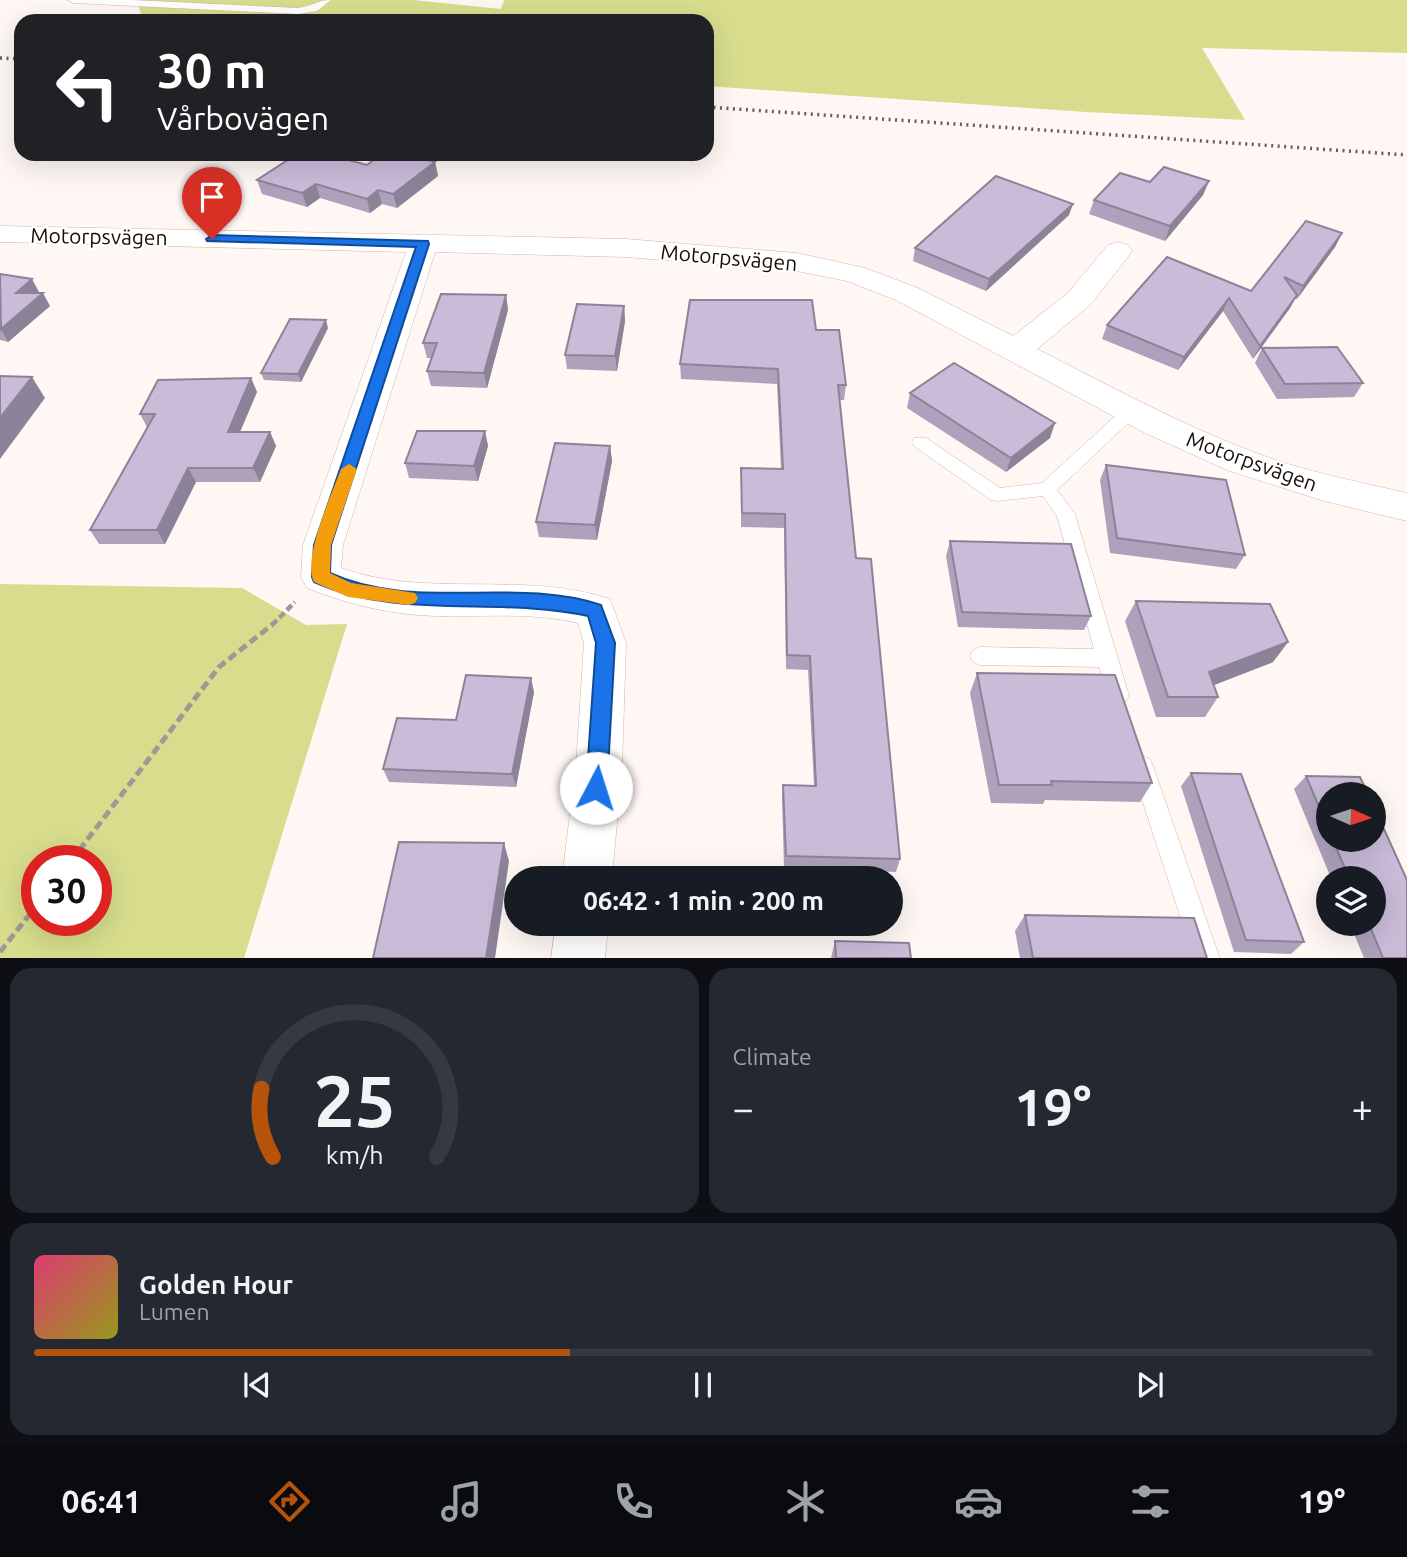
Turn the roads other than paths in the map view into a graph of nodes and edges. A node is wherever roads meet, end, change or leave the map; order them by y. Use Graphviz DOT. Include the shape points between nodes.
graph roads {
  1 [pos="74,0"];
  2 [pos="326,0"];
  3 [pos="0,234"];
  4 [pos="423,244"];
  5 [pos="1118,251"];
  6 [pos="1015,351"];
  7 [pos="1131,411"];
  8 [pos="920,442"];
  9 [pos="1047,489"];
  10 [pos="1407,507"];
  11 [pos="980,656"];
  12 [pos="1105,658"];
  13 [pos="1123,710"];
  14 [pos="1136,749"];
  15 [pos="588,866"];
  16 [pos="581,936"];
  17 [pos="579,958"];
  18 [pos="1207,958"];
  1 -- 2 [label="lane" via="298,10 314,9"];
  3 -- 4 [label="street, Motorpsvägen"];
  4 -- 6 [label="street, Motorpsvägen" via="626,248 797,262 855,275 907,294"];
  4 -- 15 [label="street" via="323,545 321,577 348,590 430,600 554,602 595,611 606,643"];
  5 -- 6 [label="street" via="1079,299"];
  6 -- 7 [label="street, Motorpsvägen"];
  7 -- 9 [label="lane"];
  7 -- 10 [label="street, Motorpsvägen" via="1240,461 1324,488"];
  8 -- 9 [label="lane" via="997,495"];
  9 -- 12 [label="lane" via="1066,514"];
  11 -- 12 [label="lane"];
  12 -- 13 [label="lane"];
  14 -- 18 [label="lane"];
  16 -- 17 [label="street"];
}
